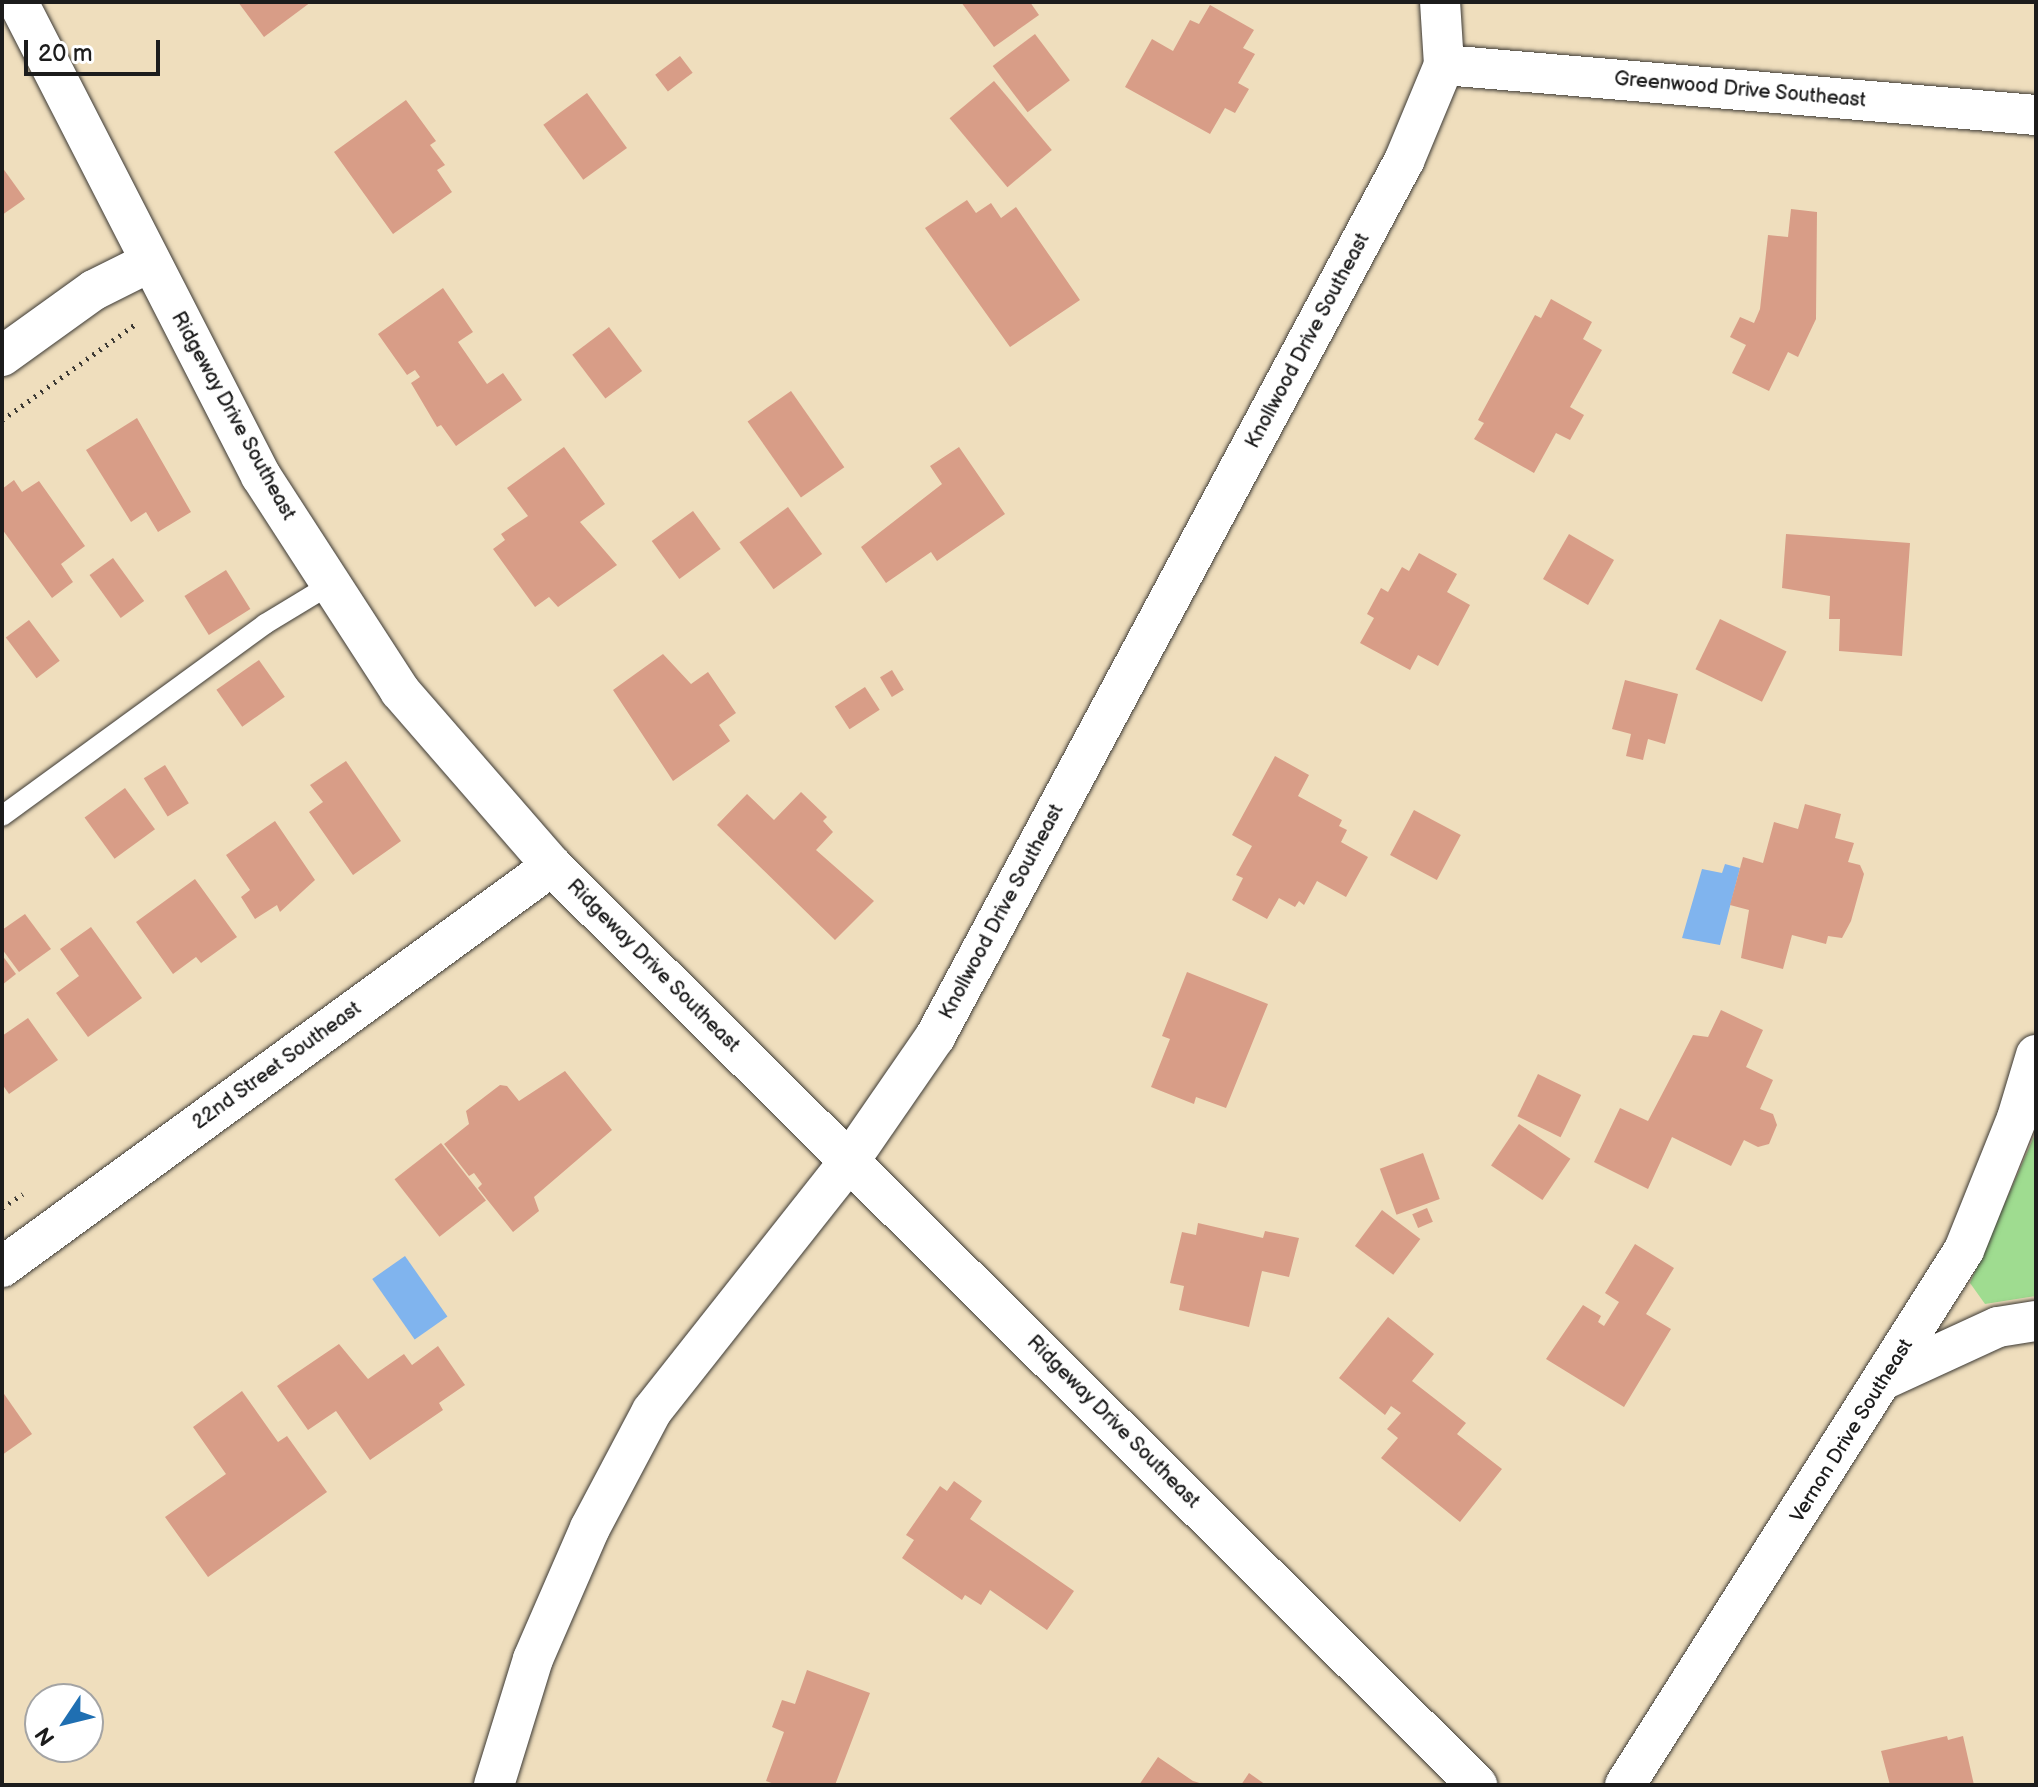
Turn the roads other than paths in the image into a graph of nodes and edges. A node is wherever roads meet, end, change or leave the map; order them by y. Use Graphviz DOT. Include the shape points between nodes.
graph roads {
  1 [pos="18,2"];
  2 [pos="1440,2"];
  3 [pos="1444,65"];
  4 [pos="2036,115"];
  5 [pos="150,262"];
  6 [pos="2,356"];
  7 [pos="331,584"];
  8 [pos="2,816"];
  9 [pos="552,866"];
  10 [pos="2036,1055"];
  11 [pos="850,1160"];
  12 [pos="2,1267"];
  13 [pos="2036,1321"];
  14 [pos="1887,1378"];
  15 [pos="490,1782"];
  16 [pos="1477,1785"];
  17 [pos="1625,1785"];
  1 -- 5 [label="street, Ridgeway Drive Southeast"];
  2 -- 3 [label="street, Knollwood Drive Southeast"];
  3 -- 4 [label="street, Greenwood Drive Southeast"];
  3 -- 11 [label="street, Knollwood Drive Southeast" via="1404,161 1025,873 935,1037"];
  5 -- 6 [label="street" via="94,290"];
  5 -- 7 [label="street, Ridgeway Drive Southeast" via="261,476"];
  7 -- 8 [label="lane" via="265,624"];
  7 -- 9 [label="street, Ridgeway Drive Southeast" via="400,691"];
  9 -- 11 [label="street, Ridgeway Drive Southeast"];
  9 -- 12 [label="street, 22nd Street Southeast"];
  10 -- 14 [label="street, Vernon Drive Southeast" via="1964,1250"];
  11 -- 15 [label="street, Knollwood Drive Southeast" via="652,1411 590,1528 533,1659"];
  11 -- 16 [label="street, Ridgeway Drive Southeast"];
  13 -- 14 [label="street" via="1998,1327"];
  14 -- 17 [label="street, Vernon Drive Southeast"];
}
